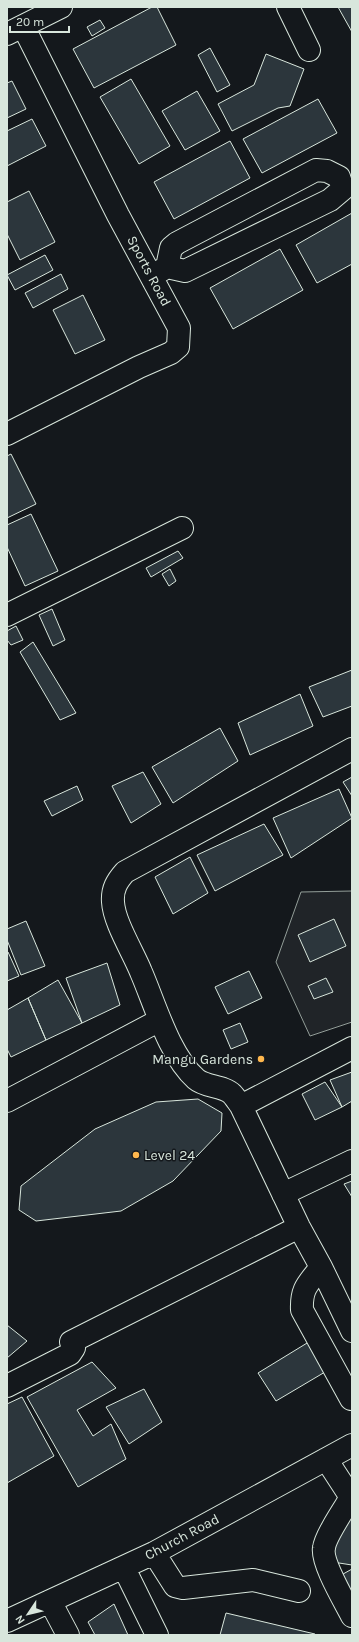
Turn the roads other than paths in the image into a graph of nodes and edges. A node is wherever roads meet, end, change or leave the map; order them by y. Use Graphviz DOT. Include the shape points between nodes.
graph roads {
  1 [pos="288,7"];
  2 [pos="55,8"];
  3 [pos="15,30"];
  4 [pos="309,50"];
  5 [pos="160,271"];
  6 [pos="7,434"];
  7 [pos="182,528"];
  8 [pos="7,615"];
  9 [pos="352,749"];
  10 [pos="160,1020"];
  11 [pos="352,1048"];
  12 [pos="7,1100"];
  13 [pos="241,1106"];
  14 [pos="352,1161"];
  15 [pos="283,1194"];
  16 [pos="299,1227"];
  17 [pos="321,1267"];
  18 [pos="352,1331"];
  19 [pos="7,1386"];
  20 [pos="351,1399"];
  21 [pos="352,1445"];
  22 [pos="326,1459"];
  23 [pos="351,1499"];
  24 [pos="154,1553"];
  25 [pos="124,1568"];
  26 [pos="299,1591"];
  27 [pos="50,1601"];
  28 [pos="352,1616"];
  29 [pos="7,1621"];
  30 [pos="68,1635"];
  31 [pos="157,1635"];
  1 -- 4 [label="street"];
  2 -- 3 [label="street"];
  3 -- 5 [label="street, Sports Road" via="118,215"];
  5 -- 5 [label="street" via="185,271 330,200 343,189 339,177 327,171 316,170 177,243 171,248"];
  5 -- 6 [label="street, Sports Road" via="179,328 178,347 171,353"];
  7 -- 8 [label="street"];
  9 -- 10 [label="street" via="125,872 117,881 112,902 116,917"];
  10 -- 12 [label="street"];
  10 -- 13 [label="street" via="182,1064 196,1080 231,1093"];
  11 -- 13 [label="street"];
  13 -- 15 [label="street"];
  14 -- 15 [label="street"];
  15 -- 16 [label="street"];
  16 -- 17 [label="street"];
  16 -- 19 [label="street" via="71,1342 74,1348 70,1354"];
  17 -- 18 [label="street"];
  17 -- 20 [label="street" via="304,1290 302,1310"];
  21 -- 22 [label="street, Church Road"];
  22 -- 23 [label="street"];
  22 -- 24 [label="street, Church Road"];
  23 -- 28 [label="street" via="325,1544 323,1553"];
  24 -- 25 [label="street, Church Road"];
  24 -- 26 [label="street" via="175,1586 183,1588 253,1580"];
  25 -- 27 [label="street, Church Road"];
  25 -- 31 [label="street"];
  27 -- 29 [label="street, Church Road"];
  27 -- 30 [label="street"];
}
